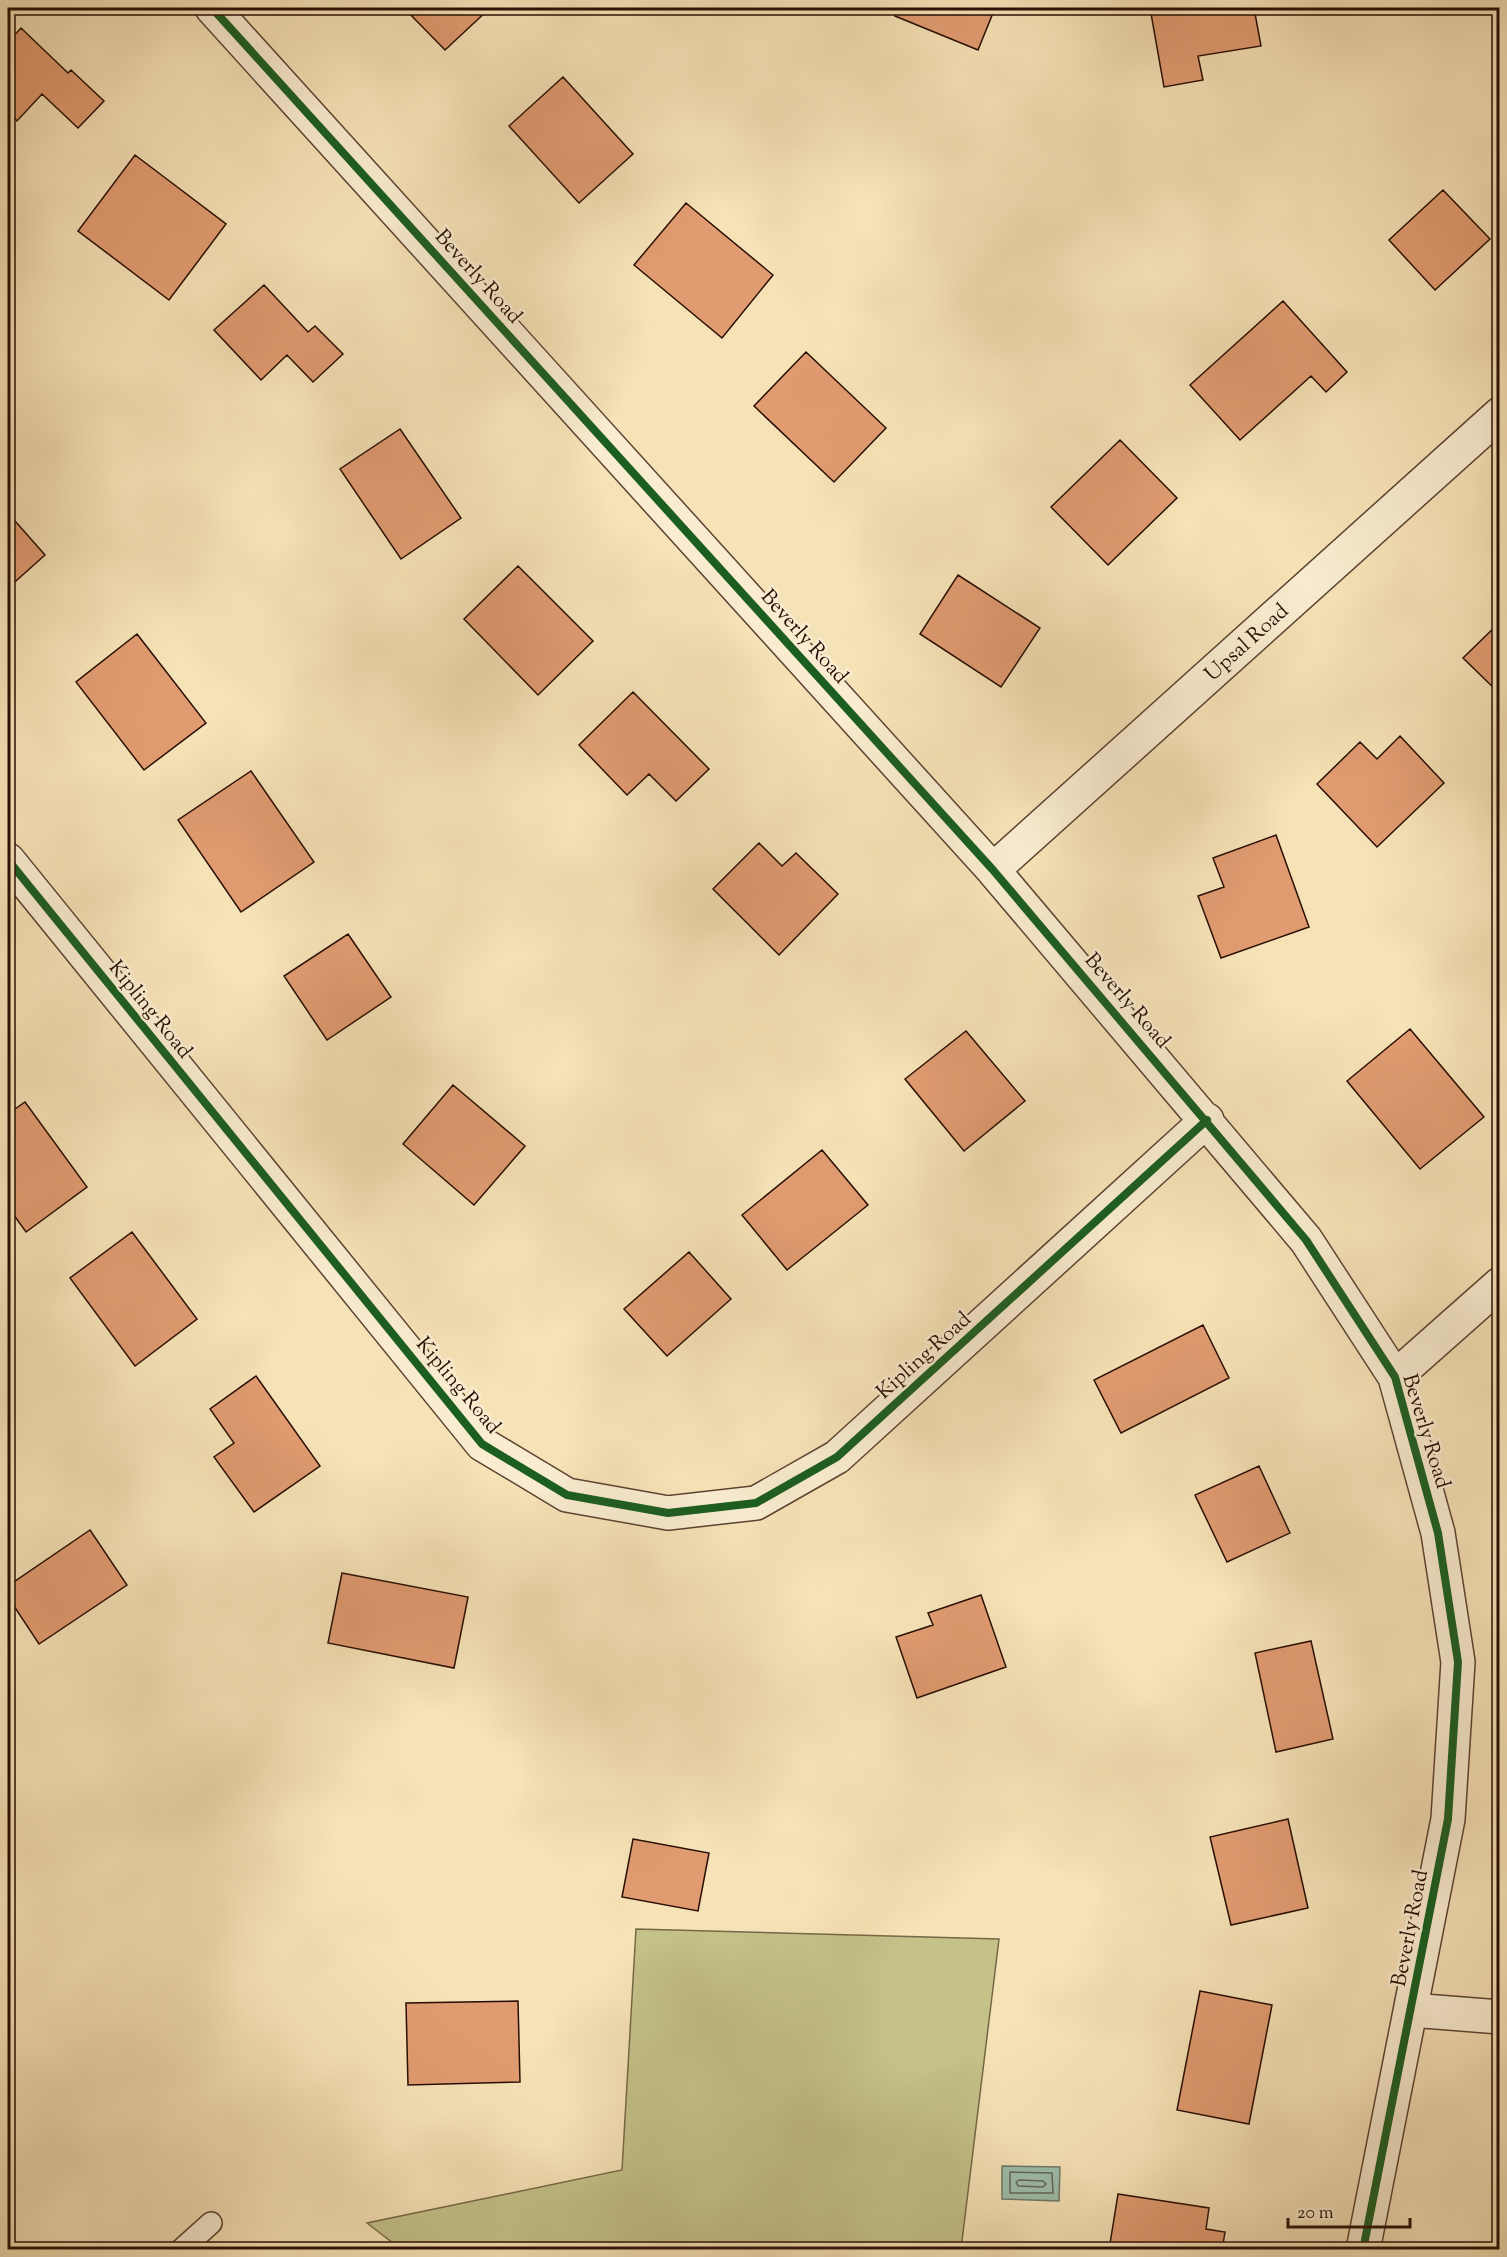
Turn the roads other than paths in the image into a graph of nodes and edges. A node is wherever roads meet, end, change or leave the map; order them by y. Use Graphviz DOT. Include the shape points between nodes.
graph roads {
  1 [pos="212,8"];
  2 [pos="1500,414"];
  3 [pos="8,860"];
  4 [pos="993,870"];
  5 [pos="1207,1120"];
  6 [pos="1500,1284"];
  7 [pos="1395,1377"];
  8 [pos="1412,2010"];
  9 [pos="1500,2017"];
  10 [pos="211,2223"];
  11 [pos="181,2250"];
  12 [pos="1363,2250"];
  1 -- 4 [label="street, Beverly Road"];
  2 -- 4 [label="street, Upsal Road"];
  3 -- 5 [label="street, Kipling Road" via="482,1444 567,1495 668,1513 756,1503 837,1457"];
  4 -- 5 [label="street, Beverly Road"];
  5 -- 7 [label="street, Beverly Road" via="1306,1240"];
  6 -- 7 [label="street"];
  7 -- 8 [label="street, Beverly Road" via="1438,1533 1458,1662 1448,1819"];
  8 -- 9 [label="street"];
  8 -- 12 [label="street, Beverly Road"];
  10 -- 11 [label="lane"];
}
